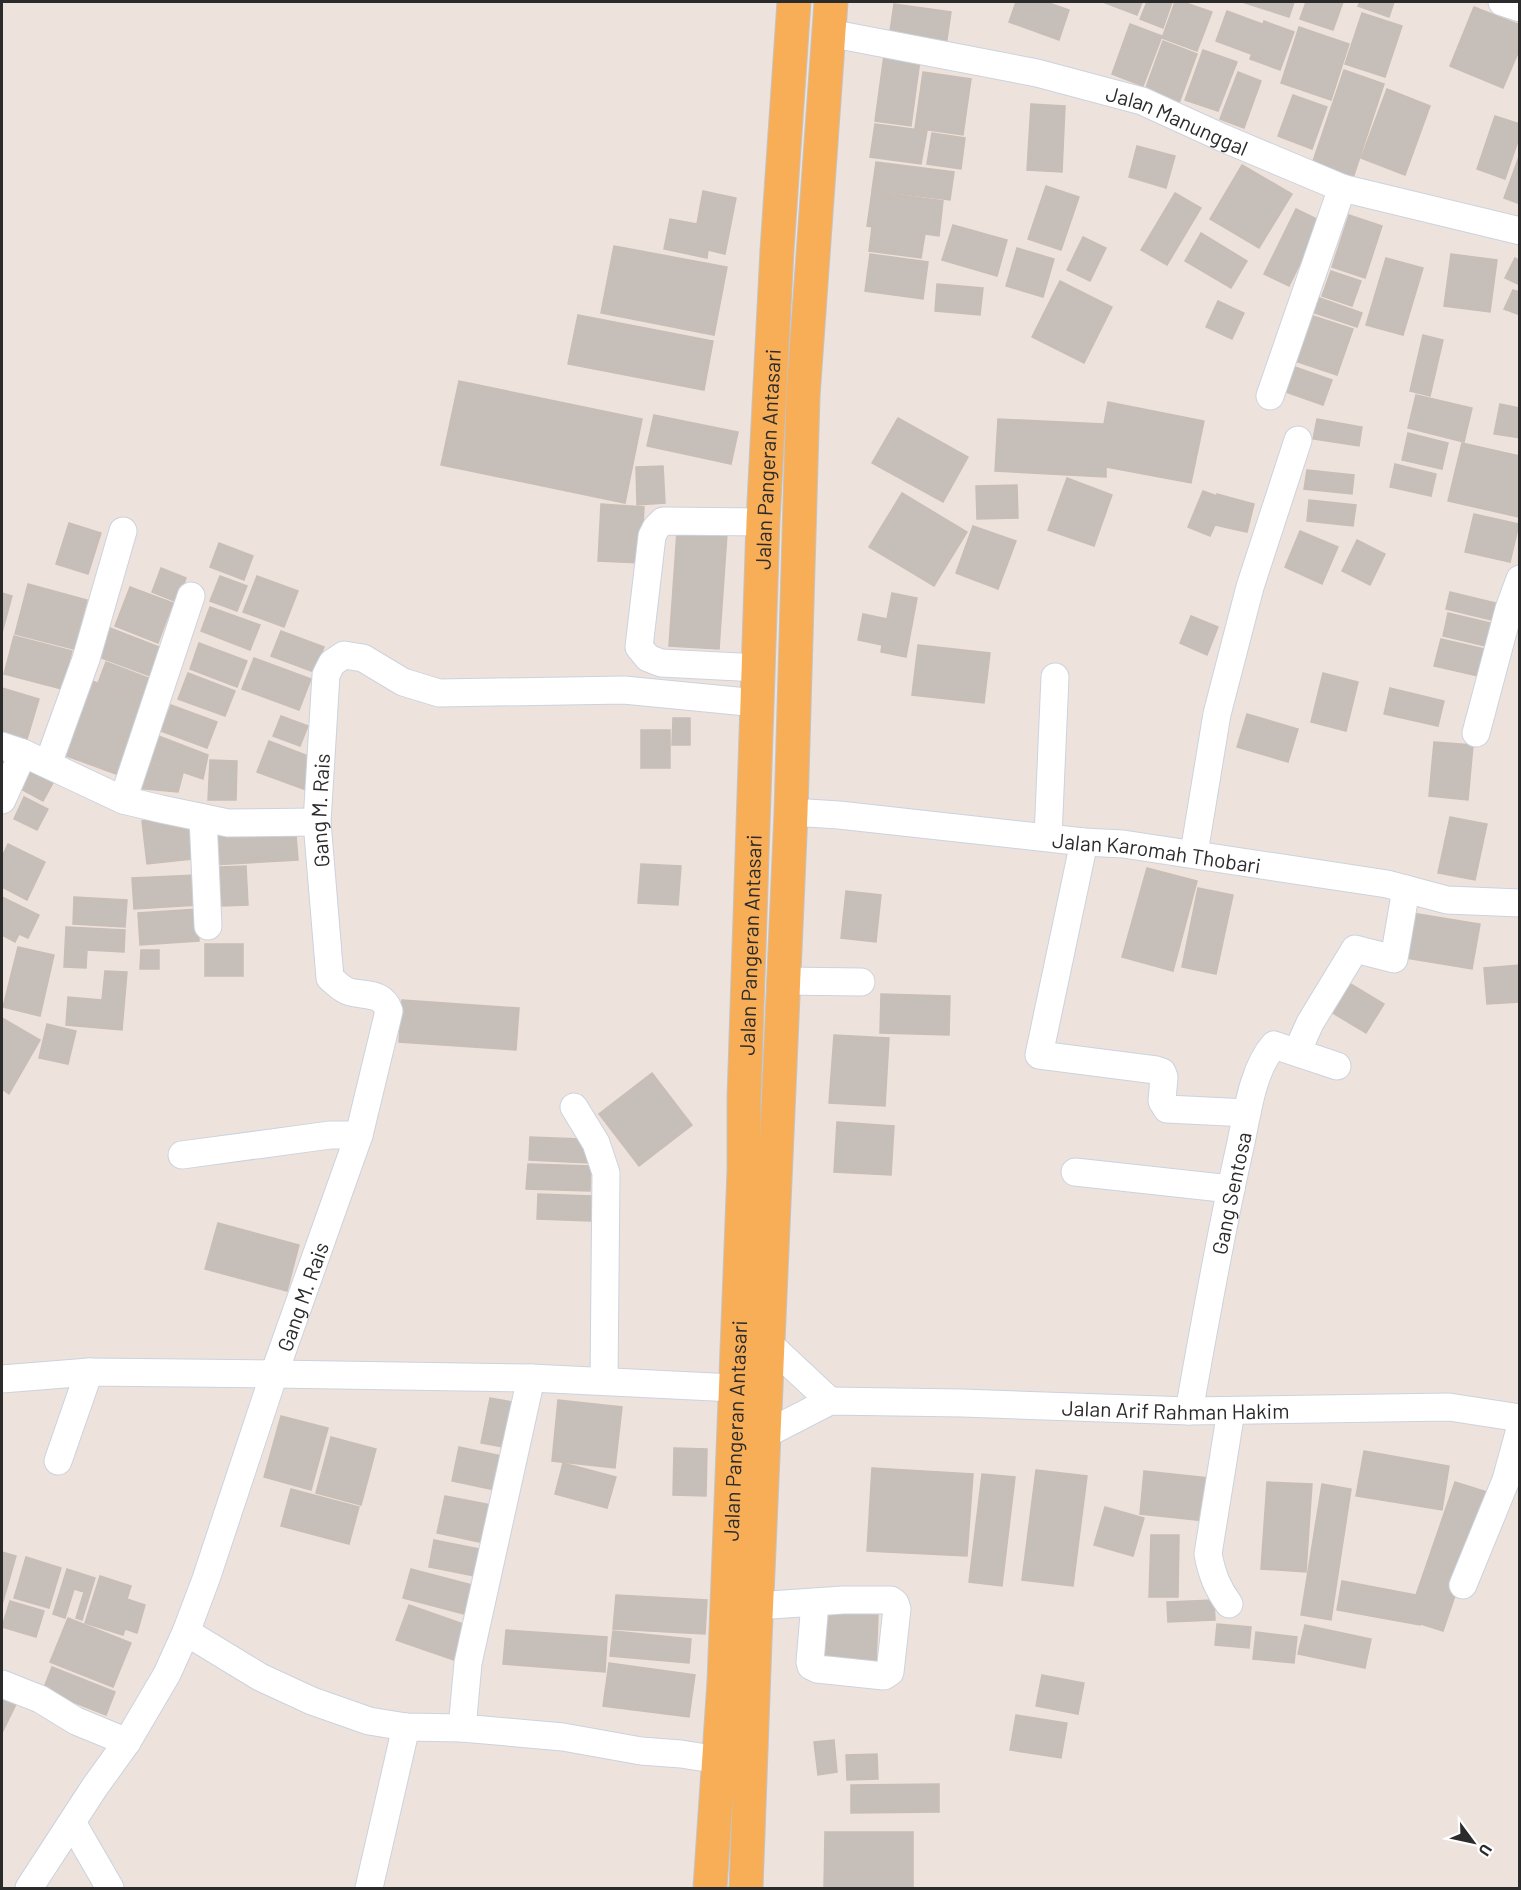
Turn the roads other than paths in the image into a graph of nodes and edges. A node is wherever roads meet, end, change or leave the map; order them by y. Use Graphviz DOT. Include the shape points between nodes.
graph roads {
  1 [pos="794,2"];
  2 [pos="1502,2"];
  3 [pos="1520,8"];
  4 [pos="830,17"];
  5 [pos="1342,188"];
  6 [pos="1520,231"];
  7 [pos="777,250"];
  8 [pos="812,252"];
  9 [pos="775,294"];
  10 [pos="810,296"];
  11 [pos="1270,396"];
  12 [pos="1298,440"];
  13 [pos="763,522"];
  14 [pos="123,531"];
  15 [pos="1520,579"];
  16 [pos="190,596"];
  17 [pos="759,668"];
  18 [pos="1055,676"];
  19 [pos="757,703"];
  20 [pos="1476,733"];
  21 [pos="12,749"];
  22 [pos="48,764"];
  23 [pos="2,800"];
  24 [pos="123,800"];
  25 [pos="791,812"];
  26 [pos="203,818"];
  27 [pos="317,822"];
  28 [pos="1047,837"];
  29 [pos="1084,842"];
  30 [pos="1194,854"];
  31 [pos="1406,889"];
  32 [pos="1520,903"];
  33 [pos="208,926"];
  34 [pos="784,981"];
  35 [pos="861,982"];
  36 [pos="1297,1052"];
  37 [pos="1337,1066"];
  38 [pos="574,1107"];
  39 [pos="1247,1113"];
  40 [pos="359,1135"];
  41 [pos="182,1155"];
  42 [pos="1075,1172"];
  43 [pos="1230,1189"];
  44 [pos="768,1344"];
  45 [pos="89,1372"];
  46 [pos="274,1374"];
  47 [pos="531,1378"];
  48 [pos="2,1379"];
  49 [pos="604,1381"];
  50 [pos="734,1388"];
  51 [pos="830,1401"];
  52 [pos="1188,1411"];
  53 [pos="1231,1411"];
  54 [pos="1520,1418"];
  55 [pos="1520,1430"];
  56 [pos="764,1435"];
  57 [pos="58,1461"];
  58 [pos="1463,1585"];
  59 [pos="815,1603"];
  60 [pos="1229,1604"];
  61 [pos="757,1606"];
  62 [pos="186,1632"];
  63 [pos="2,1684"];
  64 [pos="406,1726"];
  65 [pos="462,1728"];
  66 [pos="127,1742"];
  67 [pos="719,1760"];
  68 [pos="73,1824"];
  69 [pos="29,1888"];
  70 [pos="110,1888"];
  71 [pos="369,1888"];
  72 [pos="710,1888"];
  73 [pos="746,1888"];
  1 -- 7 [label="main road, Jalan Pangeran Antasari"];
  2 -- 3 [label="street"];
  4 -- 5 [label="street, Jalan Manunggal" via="1142,101"];
  4 -- 8 [label="main road, Jalan Pangeran Antasari"];
  5 -- 6 [label="street, Jalan Manunggal"];
  5 -- 11 [label="street"];
  7 -- 8 [label="main road" via="784,261 794,266 806,262"];
  7 -- 9 [label="main road, Jalan Pangeran Antasari"];
  8 -- 10 [label="main road, Jalan Pangeran Antasari"];
  9 -- 10 [label="main road" via="782,279 790,276 804,282"];
  9 -- 13 [label="main road, Jalan Pangeran Antasari"];
  10 -- 25 [label="main road, Jalan Pangeran Antasari" via="803,396"];
  12 -- 30 [label="street" via="1250,587 1217,714"];
  13 -- 17 [label="main road, Jalan Pangeran Antasari"];
  13 -- 17 [label="street" via="663,521 656,528 639,647 648,658 661,663"];
  14 -- 22 [label="street" via="86,659"];
  15 -- 20 [label="street"];
  16 -- 24 [label="street"];
  17 -- 19 [label="main road, Jalan Pangeran Antasari"];
  18 -- 28 [label="street"];
  19 -- 27 [label="street, Gang M. Rais" via="624,690 439,693 404,682 363,658 344,656 332,663 326,675"];
  19 -- 50 [label="main road, Jalan Pangeran Antasari"];
  21 -- 22 [label="street"];
  21 -- 23 [label="street"];
  22 -- 24 [label="street"];
  24 -- 26 [label="street"];
  25 -- 28 [label="street, Jalan Karomah Thobari"];
  25 -- 34 [label="main road, Jalan Pangeran Antasari"];
  26 -- 27 [label="street" via="228,823"];
  26 -- 33 [label="street"];
  27 -- 40 [label="street, Gang M. Rais" via="330,978 347,991 380,997 389,1011"];
  28 -- 29 [label="street, Jalan Karomah Thobari"];
  29 -- 30 [label="street, Jalan Karomah Thobari"];
  29 -- 39 [label="street" via="1039,1055 1162,1072 1162,1101 1167,1109"];
  30 -- 31 [label="street, Jalan Karomah Thobari"];
  31 -- 32 [label="street, Jalan Karomah Thobari" via="1447,900"];
  31 -- 36 [label="street" via="1394,959 1355,949"];
  34 -- 35 [label="street"];
  34 -- 44 [label="main road, Jalan Pangeran Antasari"];
  36 -- 37 [label="street, Gang Sentosa"];
  36 -- 39 [label="street, Gang Sentosa" via="1274,1045 1266,1054"];
  38 -- 49 [label="street" via="596,1143 606,1173"];
  39 -- 43 [label="street, Gang Sentosa"];
  40 -- 41 [label="street" via="330,1135"];
  40 -- 46 [label="street, Gang M. Rais"];
  42 -- 43 [label="street"];
  43 -- 52 [label="street, Gang Sentosa"];
  44 -- 51 [label="street"];
  44 -- 56 [label="main road, Jalan Pangeran Antasari"];
  45 -- 46 [label="street"];
  45 -- 48 [label="street"];
  45 -- 57 [label="street"];
  46 -- 47 [label="street"];
  46 -- 62 [label="street, Gang M. Rais"];
  47 -- 49 [label="street"];
  47 -- 65 [label="street" via="468,1663"];
  49 -- 50 [label="street"];
  50 -- 67 [label="main road, Jalan Pangeran Antasari"];
  51 -- 52 [label="street, Jalan Arif Rahman Hakim"];
  51 -- 56 [label="street, Jalan Arif Rahman Hakim"];
  52 -- 53 [label="street, Jalan Arif Rahman Hakim"];
  53 -- 54 [label="street, Jalan Arif Rahman Hakim" via="1449,1407"];
  53 -- 60 [label="street" via="1208,1554 1218,1589"];
  55 -- 58 [label="street" via="1506,1480"];
  56 -- 61 [label="main road, Jalan Pangeran Antasari"];
  59 -- 61 [label="street"];
  61 -- 73 [label="main road, Jalan Pangeran Antasari"];
  62 -- 64 [label="street" via="260,1677 312,1701 369,1721"];
  62 -- 66 [label="street, Gang M. Rais" via="167,1674"];
  63 -- 66 [label="street"];
  64 -- 65 [label="street"];
  64 -- 71 [label="street"];
  65 -- 67 [label="street" via="563,1737"];
  66 -- 68 [label="street, Gang M. Rais"];
  67 -- 72 [label="main road, Jalan Pangeran Antasari"];
  68 -- 69 [label="street, Gang M. Rais"];
  68 -- 70 [label="street"];
}
